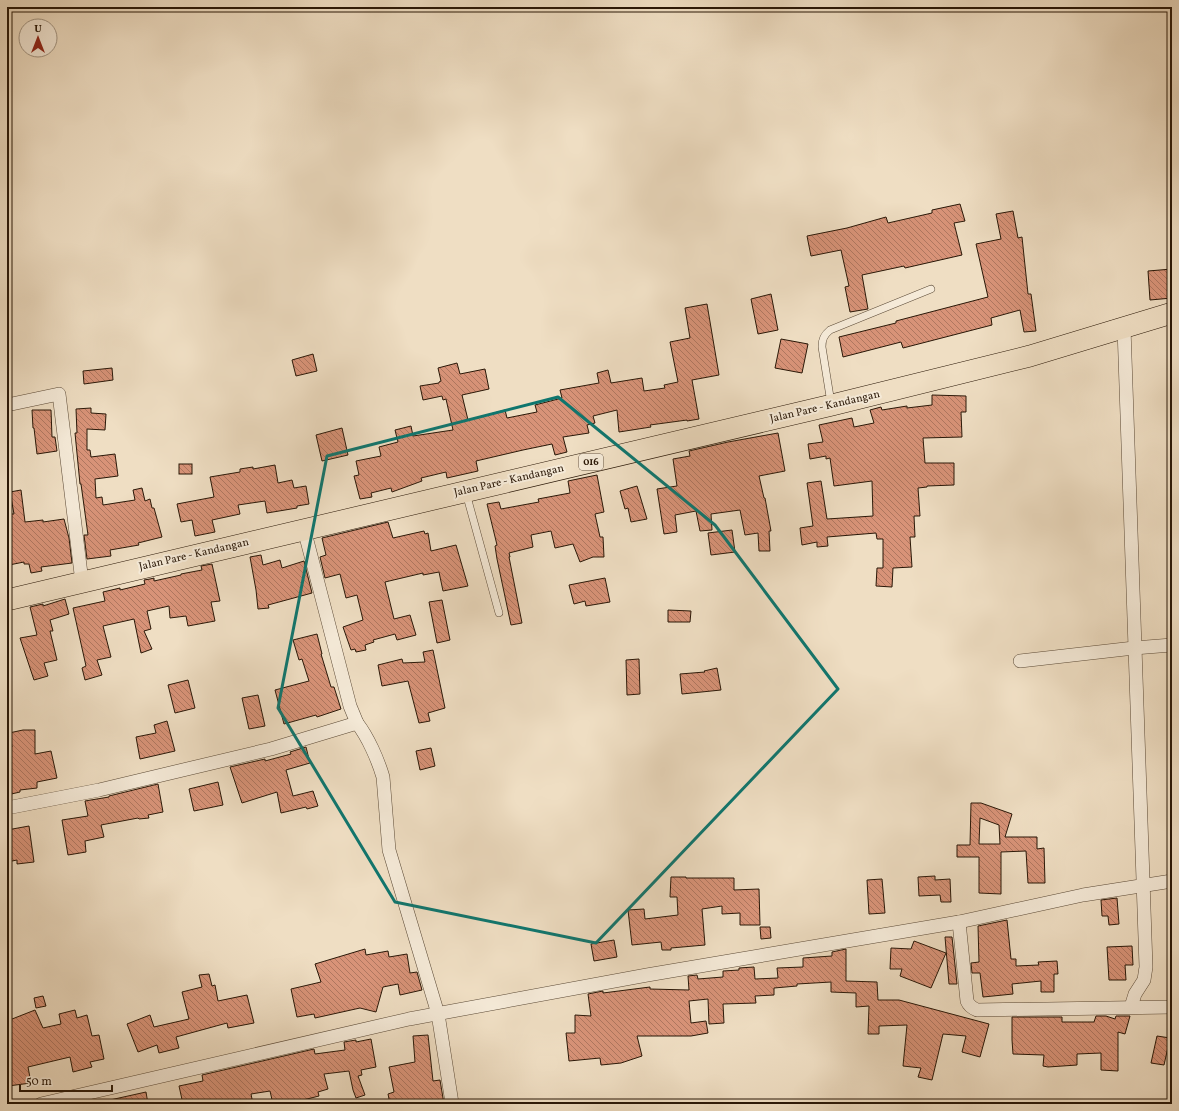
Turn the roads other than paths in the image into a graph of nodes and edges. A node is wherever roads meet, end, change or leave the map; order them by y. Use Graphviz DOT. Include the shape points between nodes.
graph roads {
  1 [pos="931,289"];
  2 [pos="1172,313"];
  3 [pos="1124,328"];
  4 [pos="7,405"];
  5 [pos="832,405"];
  6 [pos="466,491"];
  7 [pos="304,529"];
  8 [pos="82,582"];
  9 [pos="7,600"];
  10 [pos="499,613"];
  11 [pos="1172,645"];
  12 [pos="1134,648"];
  13 [pos="1020,661"];
  14 [pos="357,723"];
  15 [pos="7,808"];
  16 [pos="1172,881"];
  17 [pos="1142,885"];
  18 [pos="959,922"];
  19 [pos="1131,1007"];
  20 [pos="1172,1007"];
  21 [pos="438,1014"];
  22 [pos="452,1103"];
  23 [pos="41,1104"];
  1 -- 5 [label="lane" via="825,334 822,347"];
  2 -- 3 [label="main road, Jalan Pare - Kandangan / 016"];
  3 -- 5 [label="main road, Jalan Pare - Kandangan / 016" via="1030,356"];
  3 -- 12 [label="street"];
  4 -- 8 [label="street" via="59,394"];
  5 -- 6 [label="main road, Jalan Pare - Kandangan / 016"];
  6 -- 7 [label="main road, Jalan Pare - Kandangan / 016"];
  6 -- 10 [label="lane"];
  7 -- 8 [label="main road, Jalan Pare - Kandangan / 016"];
  7 -- 14 [label="street" via="350,706"];
  8 -- 9 [label="main road, Jalan Pare - Kandangan / 016"];
  11 -- 12 [label="street"];
  12 -- 13 [label="street"];
  12 -- 17 [label="street"];
  14 -- 15 [label="street" via="271,749 99,790"];
  14 -- 21 [label="street" via="380,768 389,850"];
  16 -- 17 [label="street"];
  17 -- 18 [label="street"];
  17 -- 19 [label="street" via="1145,976"];
  18 -- 19 [label="street" via="967,1001 974,1009"];
  18 -- 21 [label="street"];
  19 -- 20 [label="street"];
  21 -- 22 [label="street"];
  21 -- 23 [label="street"];
}
